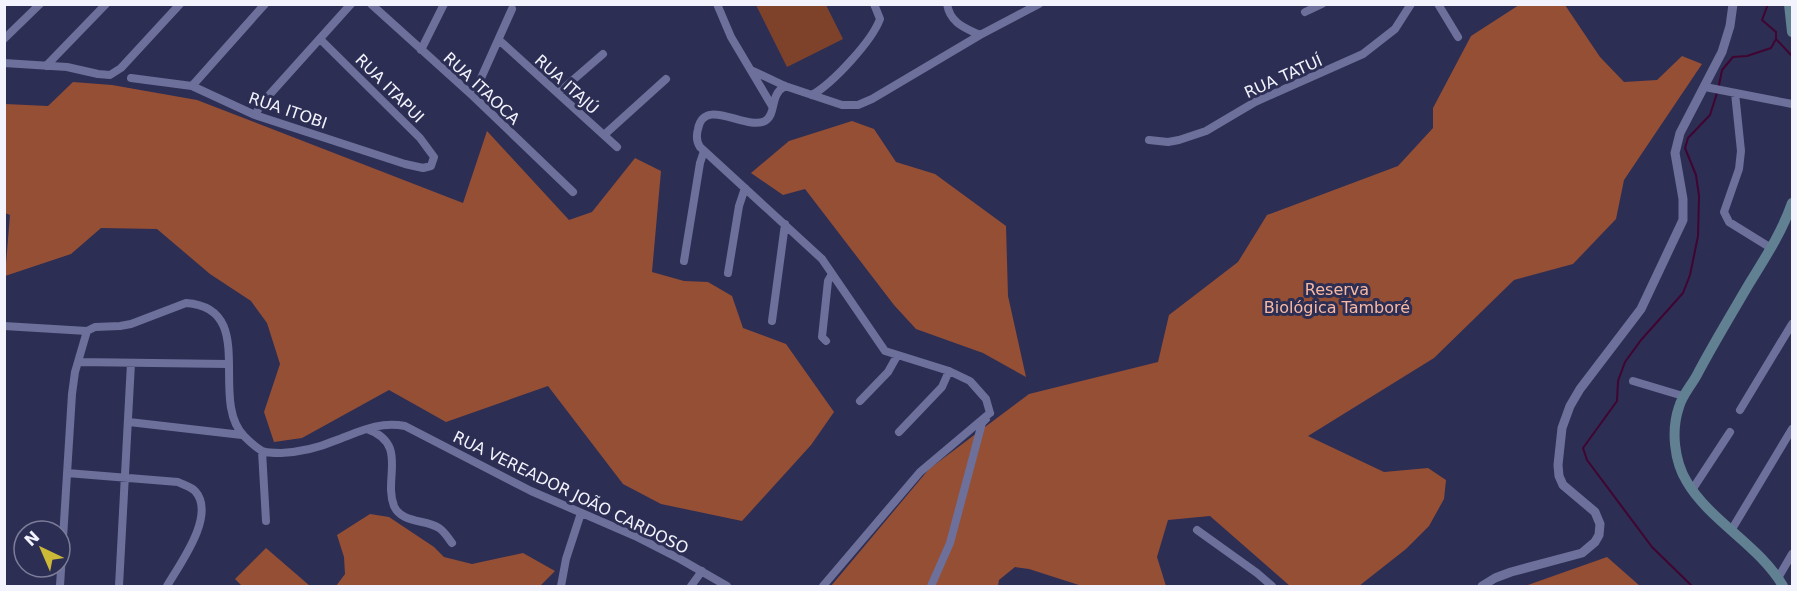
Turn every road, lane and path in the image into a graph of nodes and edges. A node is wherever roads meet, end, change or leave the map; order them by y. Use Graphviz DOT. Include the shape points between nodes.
graph roads {
  1 [pos="40,4"];
  2 [pos="106,4"];
  3 [pos="180,4"];
  4 [pos="265,4"];
  5 [pos="351,4"];
  6 [pos="371,4"];
  7 [pos="444,4"];
  8 [pos="717,4"];
  9 [pos="874,4"];
  10 [pos="947,4"];
  11 [pos="1039,4"];
  12 [pos="1322,4"];
  13 [pos="1411,4"];
  14 [pos="1438,4"];
  15 [pos="1733,4"];
  16 [pos="1789,4"];
  17 [pos="512,9"];
  18 [pos="1305,12"];
  19 [pos="1792,32"];
  20 [pos="980,35"];
  21 [pos="1458,37"];
  22 [pos="4,39"];
  23 [pos="320,39"];
  24 [pos="499,40"];
  25 [pos="421,50"];
  26 [pos="603,54"];
  27 [pos="4,63"];
  28 [pos="46,66"];
  29 [pos="751,70"];
  30 [pos="131,78"];
  31 [pos="666,79"];
  32 [pos="192,86"];
  33 [pos="785,86"];
  34 [pos="1705,87"];
  35 [pos="558,93"];
  36 [pos="1735,93"];
  37 [pos="812,95"];
  38 [pos="473,96"];
  39 [pos="1792,104"];
  40 [pos="773,106"];
  41 [pos="255,115"];
  42 [pos="604,135"];
  43 [pos="1149,140"];
  44 [pos="617,147"];
  45 [pos="704,151"];
  46 [pos="434,162"];
  47 [pos="745,188"];
  48 [pos="573,192"];
  49 [pos="1792,205"];
  50 [pos="785,224"];
  51 [pos="1771,248"];
  52 [pos="684,261"];
  53 [pos="728,273"];
  54 [pos="832,273"];
  55 [pos="843,291"];
  56 [pos="826,298"];
  57 [pos="772,321"];
  58 [pos="1792,324"];
  59 [pos="4,326"];
  60 [pos="87,331"];
  61 [pos="826,341"];
  62 [pos="897,356"];
  63 [pos="78,362"];
  64 [pos="131,363"];
  65 [pos="228,364"];
  66 [pos="949,371"];
  67 [pos="1633,381"];
  68 [pos="1683,396"];
  69 [pos="860,401"];
  70 [pos="1740,410"];
  71 [pos="990,413"];
  72 [pos="129,422"];
  73 [pos="366,428"];
  74 [pos="1792,429"];
  75 [pos="899,432"];
  76 [pos="1730,432"];
  77 [pos="243,435"];
  78 [pos="262,451"];
  79 [pos="67,473"];
  80 [pos="125,478"];
  81 [pos="1692,489"];
  82 [pos="581,513"];
  83 [pos="266,521"];
  84 [pos="1732,529"];
  85 [pos="1197,530"];
  86 [pos="452,543"];
  87 [pos="1792,554"];
  88 [pos="702,572"];
  89 [pos="1780,582"];
  90 [pos="725,585"];
  91 [pos="60,586"];
  92 [pos="119,586"];
  93 [pos="166,586"];
  94 [pos="561,586"];
  95 [pos="691,586"];
  96 [pos="712,586"];
  97 [pos="823,586"];
  98 [pos="932,586"];
  99 [pos="1272,586"];
  100 [pos="1482,586"];
  1 -- 22 [label="street"];
  2 -- 28 [label="street"];
  3 -- 28 [label="street" via="110,75"];
  4 -- 32 [label="street"];
  5 -- 23 [label="street"];
  6 -- 25 [label="street, RUA ITAOCA"];
  7 -- 25 [label="street"];
  8 -- 29 [label="street"];
  9 -- 37 [label="street" via="880,19 873,31 841,72"];
  10 -- 20 [label="street" via="958,25"];
  11 -- 20 [label="street"];
  12 -- 18 [label="street"];
  13 -- 43 [label="street, RUA TATUÍ" via="1387,38 1363,54 1256,102 1206,131 1168,142"];
  14 -- 21 [label="street"];
  15 -- 34 [label="street" via="1726,41"];
  16 -- 19 [label="main road"];
  17 -- 24 [label="street"];
  20 -- 37 [label="street" via="858,105 842,105"];
  23 -- 41 [label="street"];
  23 -- 46 [label="street, RUA ITAPUI" via="420,138 432,152"];
  24 -- 35 [label="street, RUA ITAJÚ"];
  24 -- 38 [label="street"];
  25 -- 38 [label="street, RUA ITAOCA"];
  26 -- 35 [label="street"];
  27 -- 28 [label="street"];
  29 -- 33 [label="street"];
  29 -- 40 [label="street"];
  30 -- 32 [label="street, RUA ITOBI"];
  31 -- 42 [label="street"];
  32 -- 41 [label="street, RUA ITOBI"];
  33 -- 37 [label="street"];
  33 -- 40 [label="street" via="776,94"];
  34 -- 36 [label="street"];
  34 -- 100 [label="street" via="1675,146 1684,210 1675,240 1641,309 1580,389 1562,428 1559,476 1563,485 1595,512 1599,535 1582,553 1511,572"];
  35 -- 42 [label="street, RUA ITAJÚ"];
  36 -- 39 [label="street"];
  36 -- 51 [label="street" via="1741,151 1724,212 1729,222"];
  38 -- 48 [label="street, RUA ITAOCA"];
  40 -- 45 [label="street" via="769,118 760,122 707,116 697,132"];
  41 -- 46 [label="street, RUA ITOBI" via="418,168"];
  42 -- 44 [label="street, RUA ITAJÚ"];
  45 -- 47 [label="street"];
  45 -- 52 [label="street"];
  47 -- 50 [label="street"];
  47 -- 53 [label="street"];
  49 -- 51 [label="main road"];
  50 -- 54 [label="street"];
  50 -- 57 [label="street"];
  51 -- 68 [label="main road"];
  54 -- 55 [label="street"];
  54 -- 56 [label="street"];
  55 -- 56 [label="street"];
  55 -- 62 [label="street" via="885,351"];
  56 -- 61 [label="street" via="822,337"];
  58 -- 70 [label="street"];
  59 -- 60 [label="street"];
  60 -- 63 [label="street"];
  60 -- 65 [label="street" via="131,324 186,303 198,304 223,323 229,346"];
  62 -- 66 [label="street"];
  62 -- 69 [label="street" via="888,372"];
  63 -- 64 [label="street"];
  63 -- 79 [label="street" via="70,410"];
  64 -- 65 [label="street"];
  64 -- 72 [label="street"];
  65 -- 77 [label="street" via="232,412"];
  66 -- 71 [label="street" via="977,387"];
  66 -- 75 [label="street" via="942,387"];
  67 -- 68 [label="street"];
  68 -- 81 [label="main road" via="1676,419 1676,448 1681,471"];
  71 -- 97 [label="street" via="920,472"];
  71 -- 98 [label="street" via="982,423 950,543"];
  72 -- 77 [label="street"];
  72 -- 80 [label="street"];
  73 -- 78 [label="street, RUA VEREADOR JOÃO CARDOSO" via="314,447 291,452"];
  73 -- 82 [label="street, RUA VEREADOR JOÃO CARDOSO" via="384,424 405,426"];
  73 -- 86 [label="street" via="378,433 391,452 392,495 398,512 438,527"];
  74 -- 84 [label="street"];
  76 -- 81 [label="street"];
  77 -- 78 [label="street"];
  78 -- 83 [label="street"];
  79 -- 80 [label="street"];
  79 -- 91 [label="street"];
  80 -- 92 [label="street"];
  80 -- 93 [label="street" via="178,482 199,497 201,517 197,532"];
  81 -- 84 [label="main road"];
  82 -- 88 [label="street, RUA VEREADOR JOÃO CARDOSO"];
  82 -- 94 [label="street"];
  84 -- 89 [label="main road"];
  85 -- 99 [label="street"];
  87 -- 89 [label="street"];
  88 -- 90 [label="street, RUA VEREADOR JOÃO CARDOSO"];
  88 -- 95 [label="street"];
  90 -- 96 [label="street"];
}
